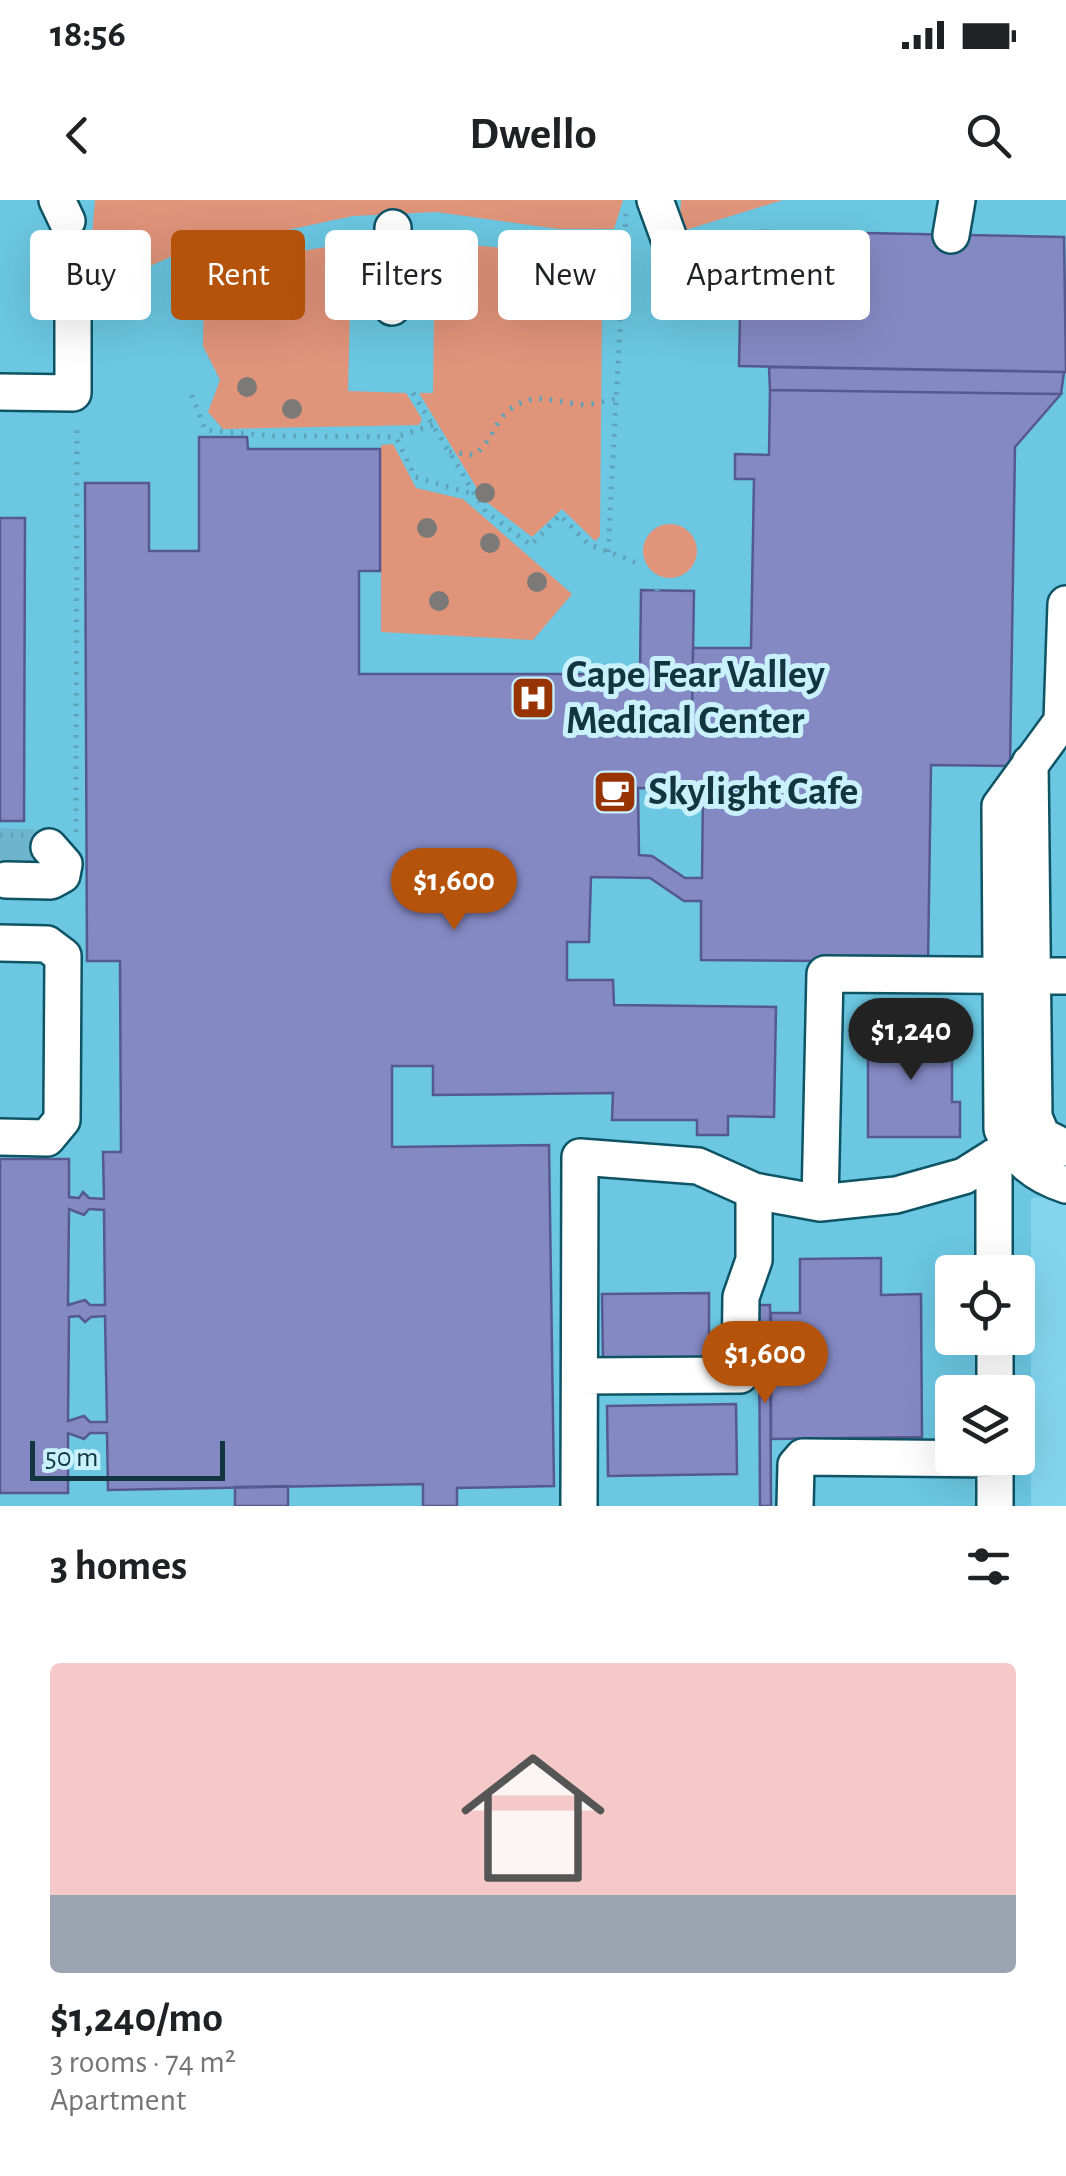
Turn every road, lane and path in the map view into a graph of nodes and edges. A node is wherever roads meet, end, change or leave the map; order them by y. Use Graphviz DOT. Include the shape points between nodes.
graph roads {
  1 [pos="57,200"];
  2 [pos="72,200"];
  3 [pos="670,200"];
  4 [pos="957,200"];
  5 [pos="641,202"];
  6 [pos="952,235"];
  7 [pos="73,320"];
  8 [pos="0,392"];
  9 [pos="413,393"];
  10 [pos="192,395"];
  11 [pos="616,399"];
  12 [pos="77,411"];
  13 [pos="433,425"];
  14 [pos="396,436"];
  15 [pos="449,452"];
  16 [pos="476,495"];
  17 [pos="608,552"];
  18 [pos="637,563"];
  19 [pos="1066,604"];
  20 [pos="1064,721"];
  21 [pos="62,841"];
  22 [pos="3,880"];
  23 [pos="4,943"];
  24 [pos="1033,975"];
  25 [pos="0,1137"];
  26 [pos="1028,1147"];
  27 [pos="1066,1185"];
  28 [pos="754,1191"];
  29 [pos="820,1203"];
  30 [pos="999,1255"];
  31 [pos="580,1376"];
  32 [pos="935,1458"];
  33 [pos="995,1475"];
  34 [pos="579,1506"];
  35 [pos="795,1506"];
  36 [pos="995,1506"];
  1 -- 2 [label="lane" via="68,221"];
  3 -- 5 [label="lane" via="670,241"];
  4 -- 6 [label="lane"];
  5 -- 11 [label="path"];
  7 -- 8 [label="lane" via="73,393"];
  9 -- 13 [label="path"];
  10 -- 14 [label="path" via="205,430"];
  11 -- 15 [label="path" via="578,405 525,399 503,415 491,443 474,456"];
  11 -- 17 [label="path"];
  12 -- 21 [label="path"];
  13 -- 14 [label="path"];
  13 -- 15 [label="path"];
  14 -- 16 [label="path" via="416,477"];
  15 -- 16 [label="path"];
  16 -- 17 [label="path" via="486,512 531,545 560,515 588,544"];
  17 -- 18 [label="path"];
  19 -- 20 [label="lane"];
  20 -- 24 [label="lane" via="1000,806"];
  21 -- 22 [label="lane" via="62,875 52,881"];
  22 -- 23 [label="lane"];
  23 -- 25 [label="lane" via="48,944 63,956 62,1120 46,1138"];
  24 -- 26 [label="lane" via="1034,1117"];
  24 -- 29 [label="lane" via="824,974"];
  26 -- 27 [label="lane" via="1038,1176"];
  26 -- 29 [label="lane" via="964,1176 896,1195"];
  26 -- 30 [label="lane"];
  28 -- 29 [label="lane"];
  28 -- 31 [label="lane" via="754,1260 741,1297 740,1375"];
  28 -- 31 [label="lane" via="698,1166 580,1157"];
  31 -- 34 [label="lane"];
  32 -- 35 [label="lane" via="803,1457 794,1478"];
  33 -- 36 [label="lane"];
}
